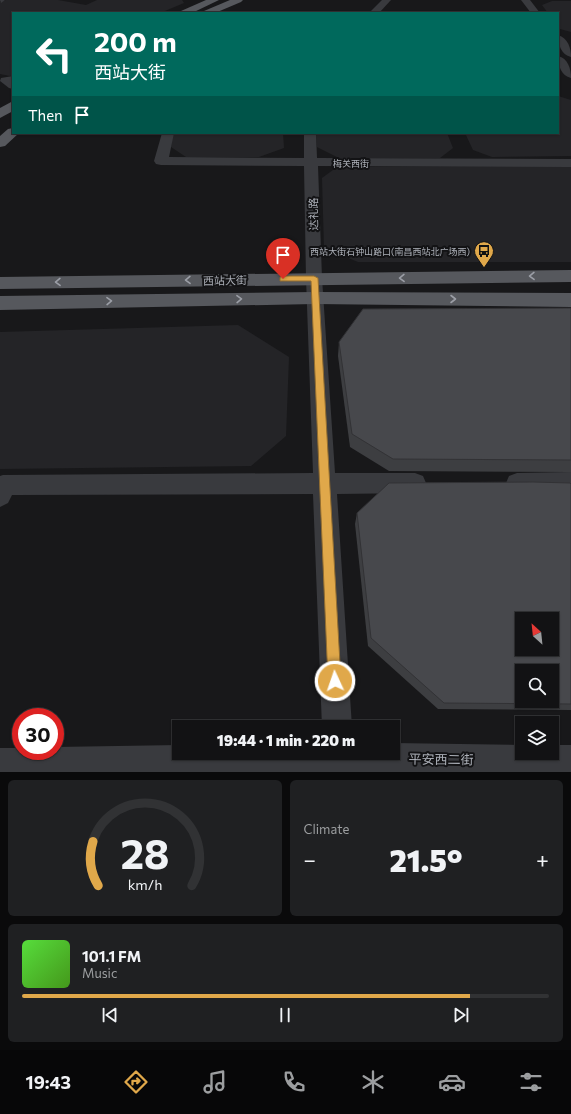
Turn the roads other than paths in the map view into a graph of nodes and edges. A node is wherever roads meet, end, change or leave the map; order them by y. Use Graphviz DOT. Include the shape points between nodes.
graph roads {
  1 [pos="201,0"];
  2 [pos="214,0"];
  3 [pos="238,0"];
  4 [pos="387,0"];
  5 [pos="525,0"];
  6 [pos="249,1"];
  7 [pos="173,12"];
  8 [pos="187,12"];
  9 [pos="209,12"];
  10 [pos="226,12"];
  11 [pos="374,12"];
  12 [pos="535,12"];
  13 [pos="571,36"];
  14 [pos="559,37"];
  15 [pos="559,38"];
  16 [pos="571,54"];
  17 [pos="559,61"];
  18 [pos="569,81"];
  19 [pos="12,95"];
  20 [pos="0,103"];
  21 [pos="12,106"];
  22 [pos="0,114"];
  23 [pos="12,121"];
  24 [pos="0,128"];
  25 [pos="12,133"];
  26 [pos="168,134"];
  27 [pos="310,134"];
  28 [pos="0,143"];
  29 [pos="312,162"];
  30 [pos="571,163"];
  31 [pos="571,276"];
  32 [pos="0,283"];
  33 [pos="315,288"];
  34 [pos="571,300"];
  35 [pos="0,303"];
  36 [pos="571,482"];
  37 [pos="324,483"];
  38 [pos="436,483"];
  39 [pos="499,483"];
  40 [pos="0,496"];
  41 [pos="337,720"];
  42 [pos="571,760"];
  43 [pos="339,761"];
  44 [pos="0,764"];
  1 -- 7 [label="main road"];
  2 -- 8 [label="main road"];
  3 -- 9 [label="main road"];
  4 -- 11 [label="street"];
  5 -- 12 [label="street"];
  6 -- 10 [label="main road"];
  13 -- 14 [label="street"];
  15 -- 16 [label="street"];
  17 -- 18 [label="street"];
  19 -- 20 [label="main road"];
  21 -- 22 [label="main road"];
  23 -- 24 [label="main road"];
  25 -- 28 [label="main road"];
  26 -- 29 [label="street, 梅关西街" via="160,162"];
  27 -- 29 [label="street, 达礼路"];
  29 -- 30 [label="street, 梅关西街"];
  29 -- 33 [label="street, 达礼路"];
  31 -- 33 [label="main road, 西站大街, one-way"];
  33 -- 32 [label="main road, 西站大街, one-way"];
  33 -- 34 [label="main road, 西站大街, one-way"];
  35 -- 33 [label="main road, 西站大街, one-way"];
  33 -- 37 [label="street, 达礼路"];
  36 -- 39 [label="street"];
  37 -- 38 [label="street"];
  37 -- 40 [label="street" via="3,486"];
  37 -- 41 [label="street, 达礼路"];
  42 -- 43 [label="street, 平安西二街"];
  43 -- 44 [label="street, 平安西二街"];
}
